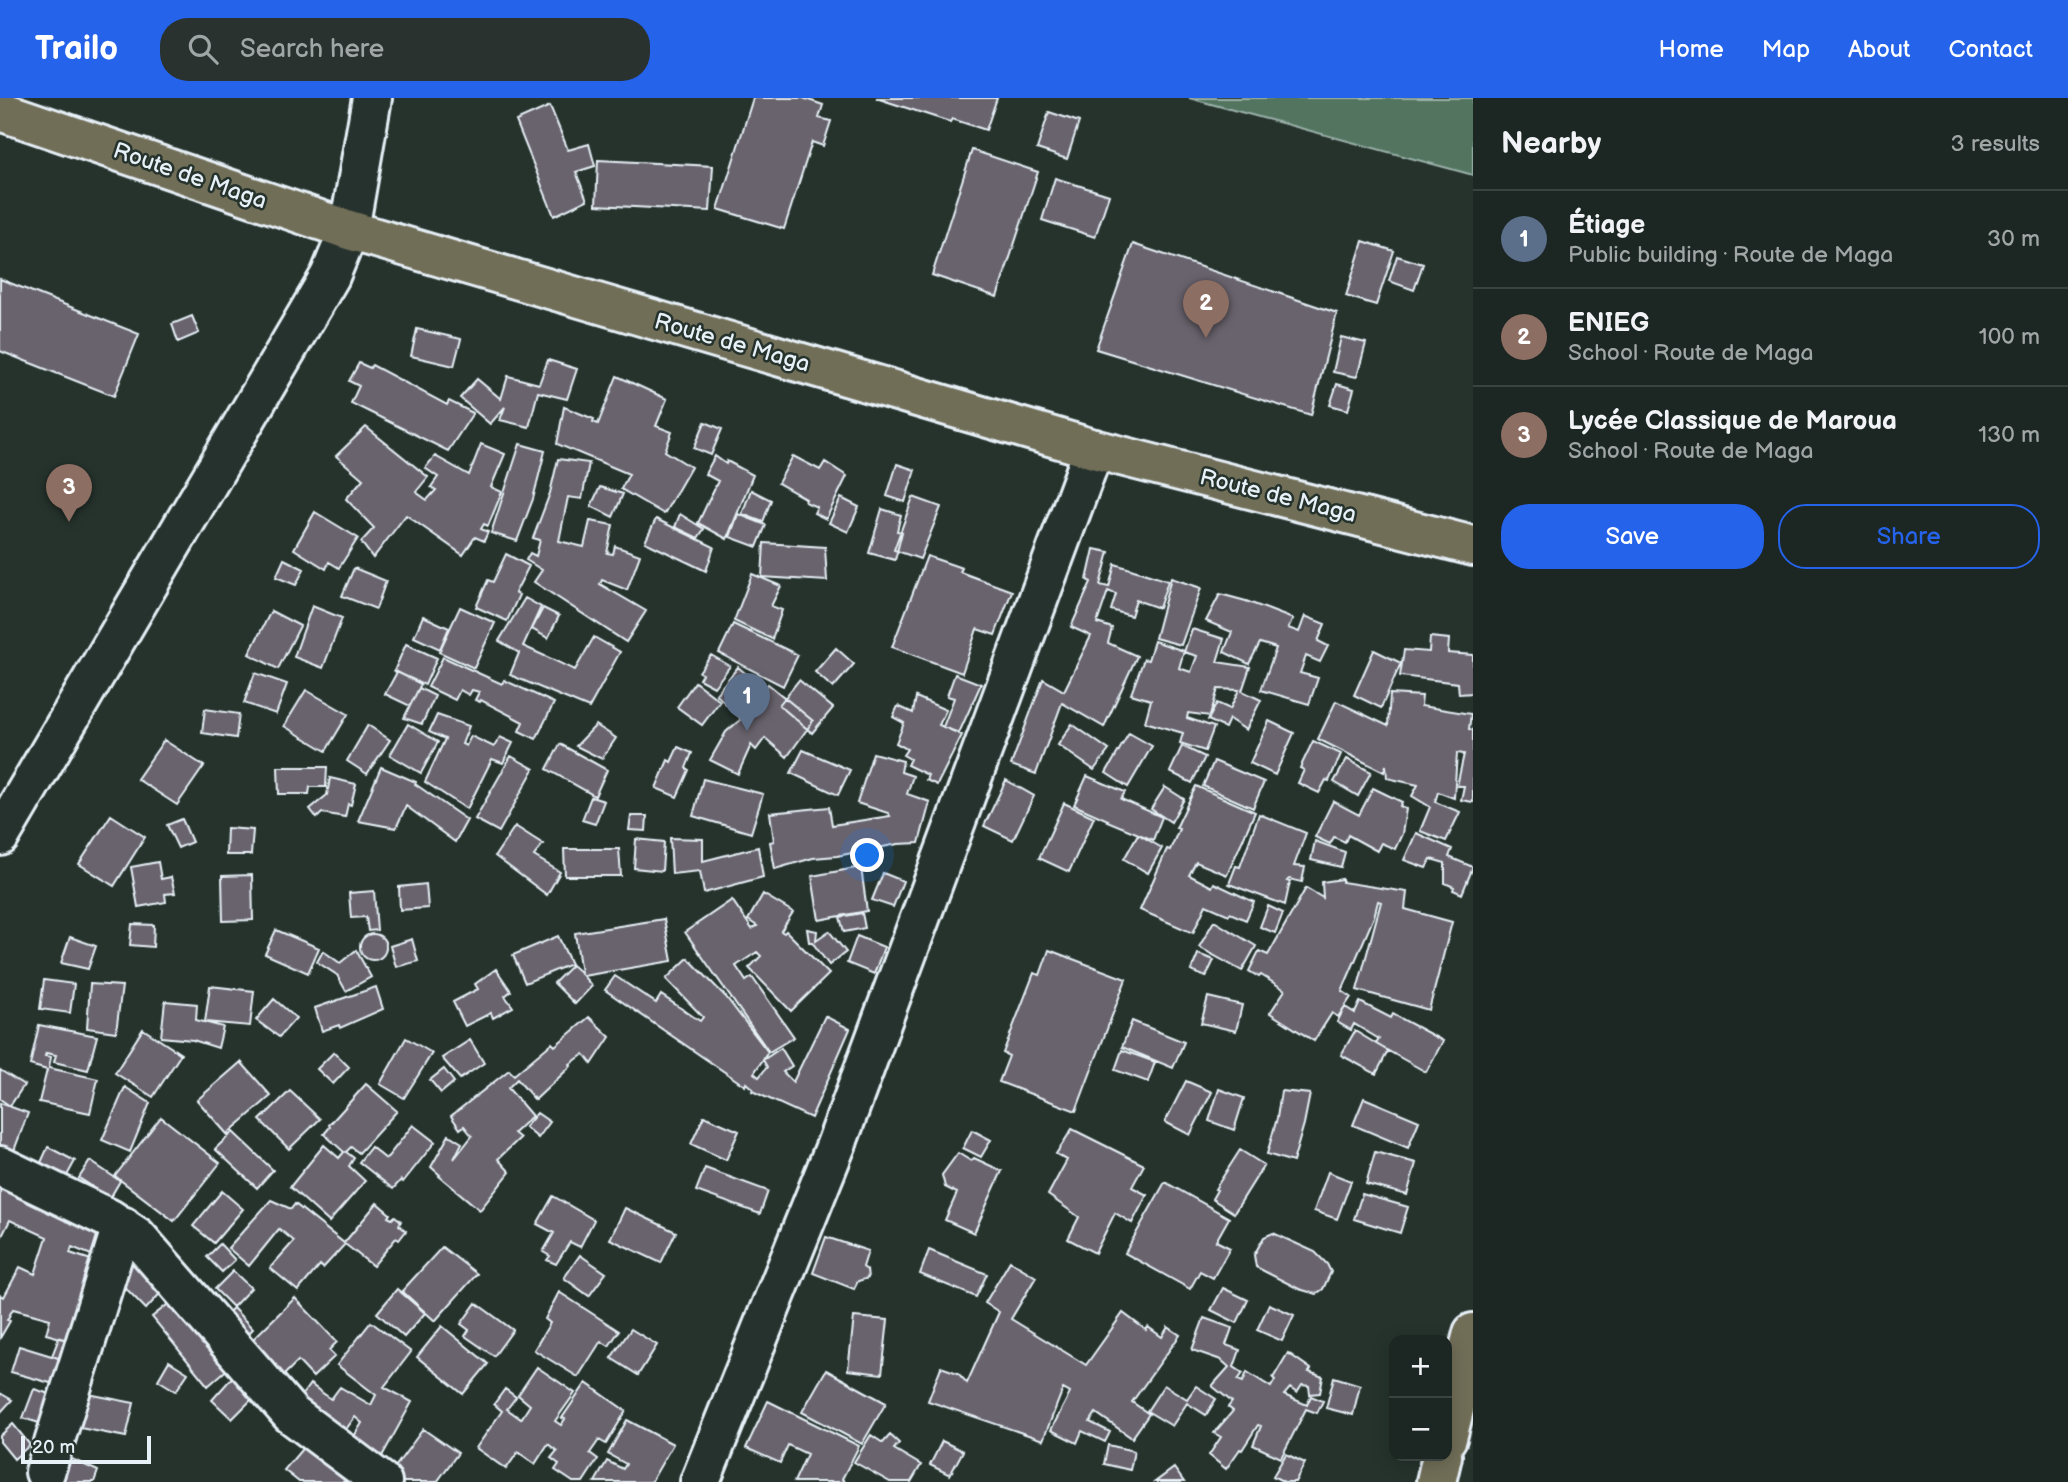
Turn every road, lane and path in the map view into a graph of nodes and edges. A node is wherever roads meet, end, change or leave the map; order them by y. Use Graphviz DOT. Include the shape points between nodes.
graph roads {
  1 [pos="372,98"];
  2 [pos="0,111"];
  3 [pos="349,230"];
  4 [pos="1094,449"];
  5 [pos="1473,546"];
  6 [pos="0,836"];
  7 [pos="0,1166"];
  8 [pos="122,1226"];
  9 [pos="1473,1333"];
  10 [pos="1452,1418"];
  11 [pos="1441,1461"];
  12 [pos="45,1472"];
  13 [pos="382,1482"];
  14 [pos="700,1482"];
  15 [pos="1436,1482"];
  1 -- 3 [label="street"];
  2 -- 3 [label="main road, Route de Maga"];
  3 -- 4 [label="main road, Route de Maga"];
  3 -- 6 [label="street" via="330,276"];
  4 -- 5 [label="main road, Route de Maga"];
  4 -- 14 [label="street" via="835,1145"];
  7 -- 8 [label="street"];
  8 -- 12 [label="street"];
  8 -- 13 [label="street" via="291,1414"];
  9 -- 10 [label="main road"];
  11 -- 15 [label="main road"];
}
